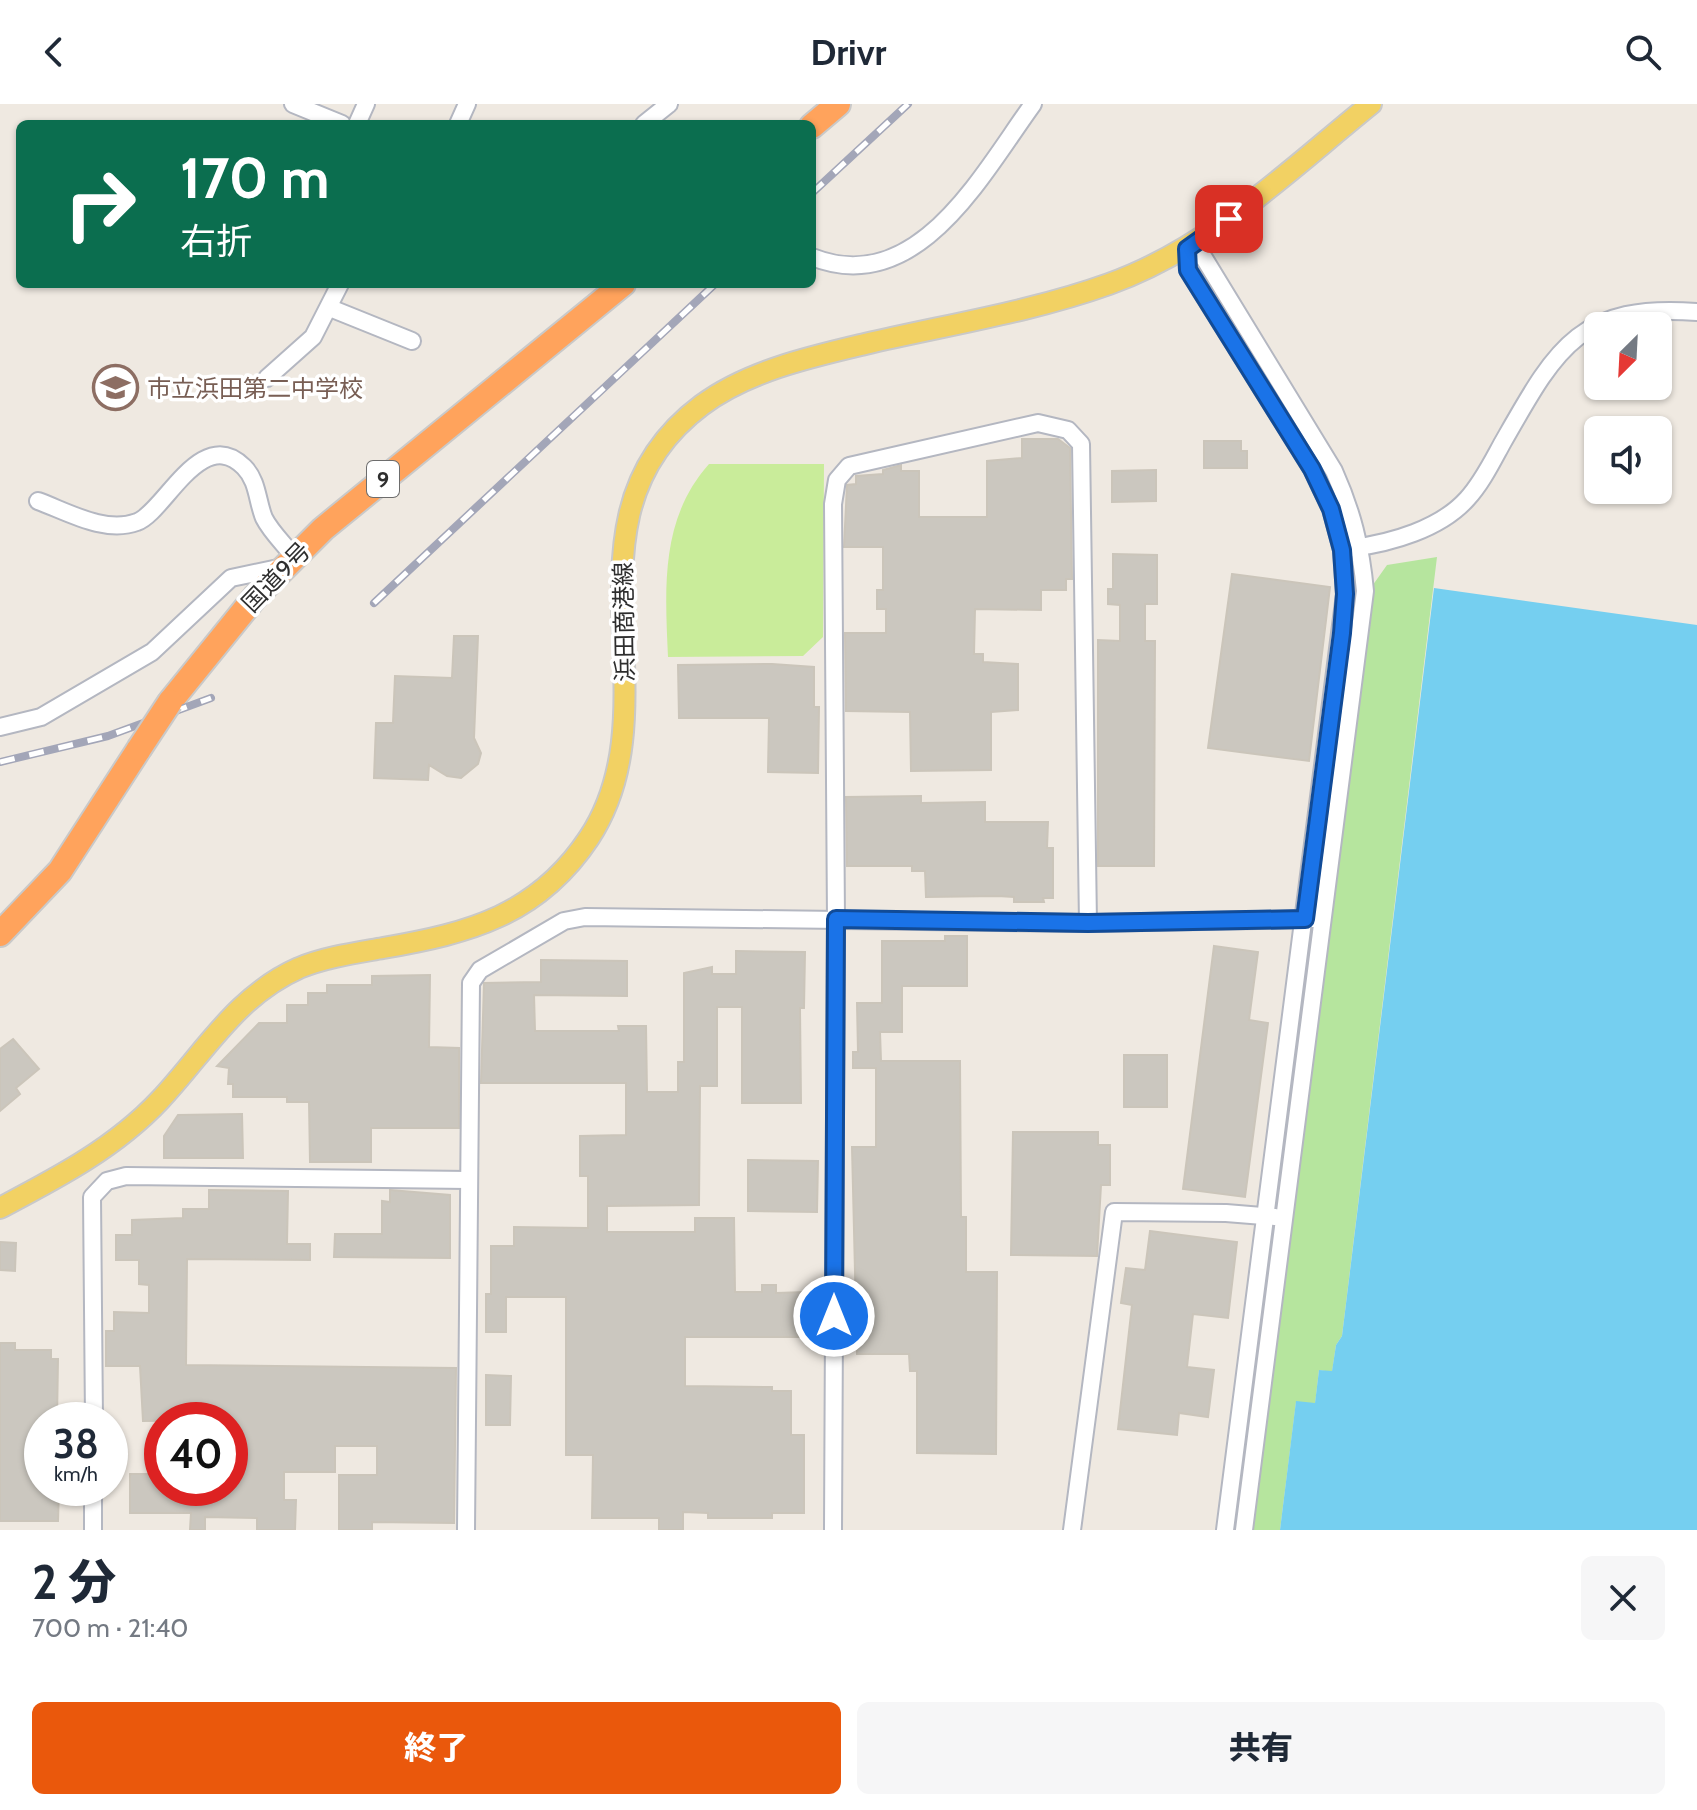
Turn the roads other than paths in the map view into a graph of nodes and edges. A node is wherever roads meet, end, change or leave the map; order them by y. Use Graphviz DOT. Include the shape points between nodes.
graph roads {
  1 [pos="293,104"];
  2 [pos="669,104"];
  3 [pos="838,104"];
  4 [pos="1033,104"];
  5 [pos="1371,104"];
  6 [pos="332,120"];
  7 [pos="649,120"];
  8 [pos="816,123"];
  9 [pos="1187,249"];
  10 [pos="816,258"];
  11 [pos="338,288"];
  12 [pos="618,288"];
  13 [pos="330,308"];
  14 [pos="1697,312"];
  15 [pos="412,341"];
  16 [pos="267,378"];
  17 [pos="38,501"];
  18 [pos="1361,547"];
  19 [pos="1342,550"];
  20 [pos="289,562"];
  21 [pos="0,727"];
  22 [pos="836,919"];
  23 [pos="1305,919"];
  24 [pos="1323,920"];
  25 [pos="1088,923"];
  26 [pos="0,934"];
  27 [pos="469,1180"];
  28 [pos="0,1208"];
  29 [pos="1266,1217"];
  30 [pos="1284,1218"];
  31 [pos="94,1402"];
  32 [pos="93,1506"];
  33 [pos="93,1530"];
  34 [pos="466,1530"];
  35 [pos="833,1530"];
  36 [pos="1072,1530"];
  37 [pos="1225,1530"];
  38 [pos="1244,1530"];
  1 -- 6 [label="street"];
  2 -- 7 [label="street"];
  3 -- 8 [label="highway"];
  4 -- 10 [label="street" via="945,222 911,250 859,266"];
  5 -- 9 [label="main road, 浜田商港線"];
  9 -- 18 [label="street" via="1204,258 1334,471"];
  9 -- 19 [label="street" via="1188,270 1312,469"];
  9 -- 28 [label="main road, 浜田商港線" via="1104,286 820,355 749,378 702,405 667,438 627,518 620,568 624,736 615,785 592,834 568,867 536,898 492,921 447,937 336,956 299,968 258,991 123,1134 80,1165"];
  11 -- 13 [label="street"];
  12 -- 20 [label="highway, 国道9号 / 9" via="429,440"];
  13 -- 15 [label="street"];
  13 -- 16 [label="street" via="313,337"];
  14 -- 18 [label="street" via="1654,309 1588,329 1552,361 1467,499 1433,524"];
  17 -- 20 [label="street" via="117,527 141,522 193,465 212,457 230,459 243,466 254,483 265,519"];
  18 -- 19 [label="street"];
  18 -- 24 [label="street" via="1361,638"];
  19 -- 23 [label="street" via="1342,633"];
  20 -- 21 [label="street" via="231,578 152,652 41,717"];
  20 -- 26 [label="highway, 国道9号 / 9, bridge" via="170,702 60,871"];
  22 -- 25 [label="street"];
  22 -- 25 [label="street" via="837,480 859,463 1038,423 1068,430 1083,453"];
  22 -- 27 [label="street" via="585,917 564,921 480,970 471,983"];
  22 -- 35 [label="street"];
  23 -- 24 [label="street"];
  23 -- 25 [label="street"];
  23 -- 29 [label="street"];
  24 -- 30 [label="street"];
  27 -- 31 [label="street" via="126,1176 107,1181 92,1197"];
  27 -- 34 [label="street"];
  29 -- 30 [label="street"];
  29 -- 36 [label="street" via="1114,1212"];
  29 -- 37 [label="street"];
  30 -- 38 [label="street"];
  32 -- 33 [label="street"];
}
